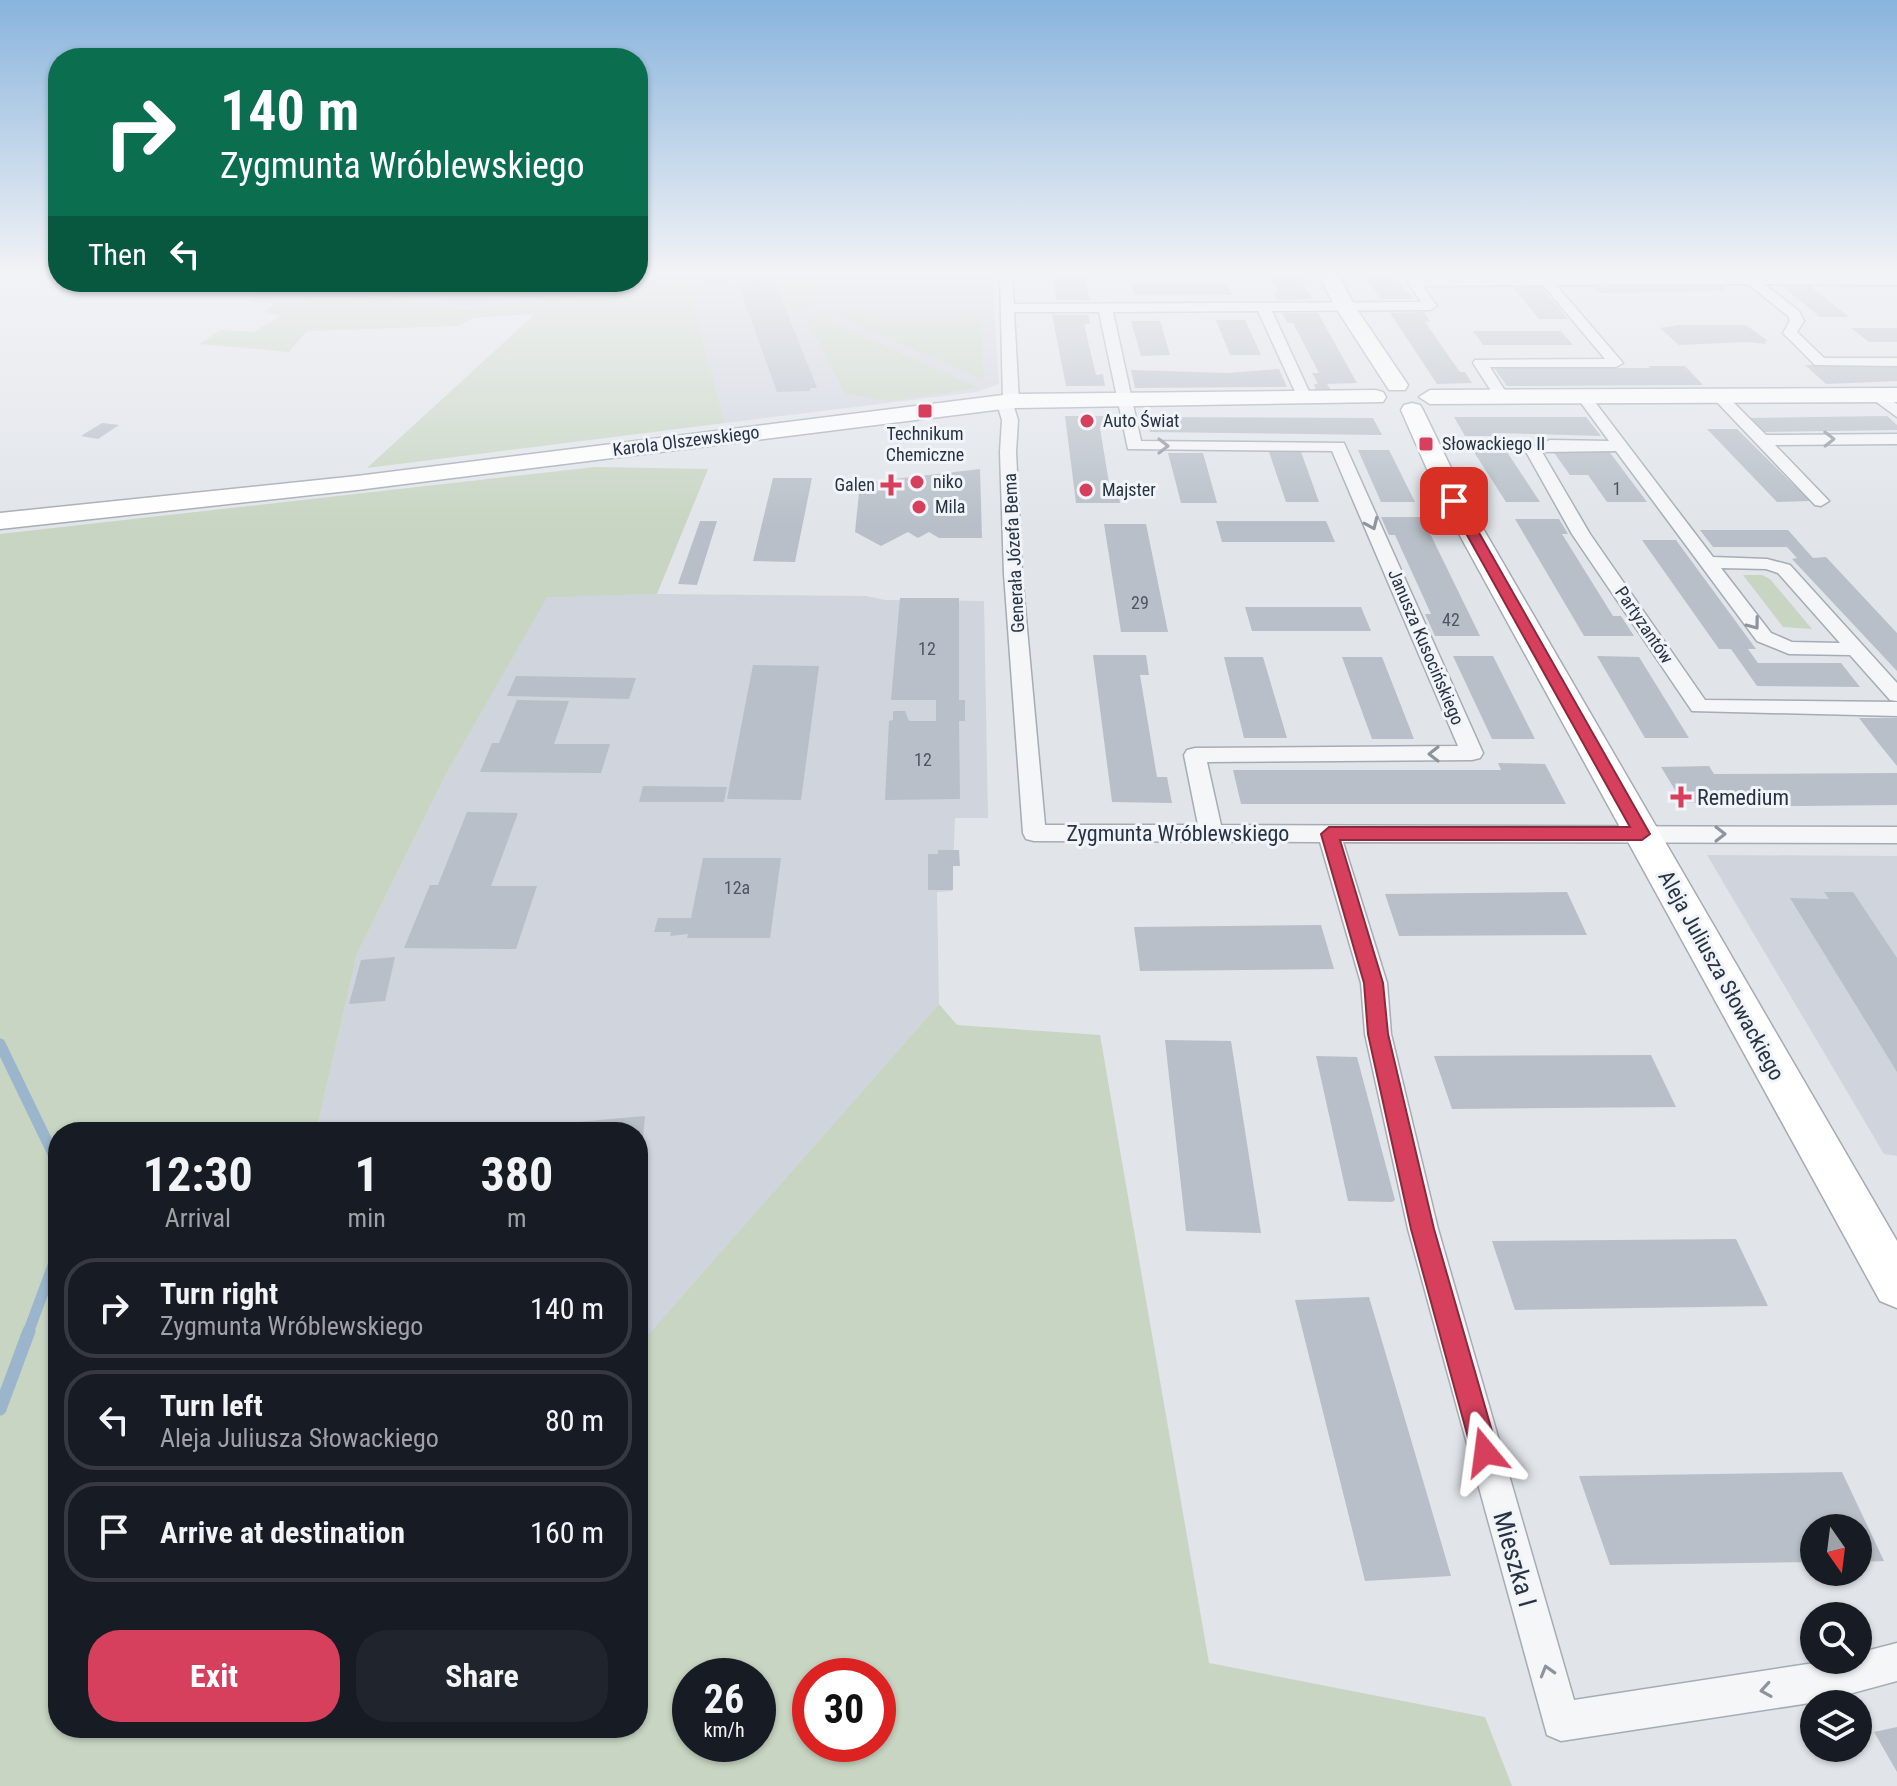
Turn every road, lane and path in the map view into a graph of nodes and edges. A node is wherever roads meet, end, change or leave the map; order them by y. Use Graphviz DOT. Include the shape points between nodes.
graph roads {
  1 [pos="1010,358"];
  2 [pos="1116,358"];
  3 [pos="1287,358"];
  4 [pos="1379,358"];
  5 [pos="1613,358"];
  6 [pos="1816,358"];
  7 [pos="1897,362"];
  8 [pos="1397,385"];
  9 [pos="1886,395"];
  10 [pos="1583,396"];
  11 [pos="1719,396"];
  12 [pos="1375,397"];
  13 [pos="1502,397"];
  14 [pos="1305,398"];
  15 [pos="1124,399"];
  16 [pos="1011,401"];
  17 [pos="1421,404"];
  18 [pos="1897,412"];
  19 [pos="1875,438"];
  20 [pos="1897,439"];
  21 [pos="1761,440"];
  22 [pos="1621,446"];
  23 [pos="1897,458"];
  24 [pos="1821,501"];
  25 [pos="0,521"];
  26 [pos="1707,562"];
  27 [pos="1856,649"];
  28 [pos="1897,695"];
  29 [pos="1897,709"];
  30 [pos="1034,833"];
  31 [pos="1211,833"];
  32 [pos="1329,834"];
  33 [pos="1642,834"];
  34 [pos="1897,835"];
  35 [pos="1897,1285"];
  36 [pos="1897,1662"];
  1 -- 16 [label="street, Generała Józefa Bema"];
  2 -- 15 [label="street"];
  3 -- 14 [label="street"];
  4 -- 8 [label="street"];
  5 -- 13 [label="street" via="1616,363 1480,363"];
  6 -- 7 [label="street"];
  8 -- 12 [label="street" via="1382,387"];
  8 -- 17 [label="street" via="1414,387"];
  9 -- 11 [label="street"];
  9 -- 18 [label="street"];
  10 -- 11 [label="street"];
  10 -- 13 [label="street"];
  10 -- 22 [label="street"];
  11 -- 21 [label="street"];
  12 -- 14 [label="street, Karola Olszewskiego"];
  12 -- 17 [label="street" via="1385,405"];
  13 -- 17 [label="street"];
  14 -- 15 [label="street, Karola Olszewskiego"];
  15 -- 16 [label="street, Karola Olszewskiego"];
  15 -- 31 [label="street, Janusza Kusocińskiego, one-way" via="1134,446 1338,446 1472,753 1195,755"];
  16 -- 25 [label="street, Karola Olszewskiego" via="357,483"];
  16 -- 30 [label="street, Generała Józefa Bema" via="1006,407 1013,574"];
  17 -- 33 [label="street, Aleja Juliusza Słowackiego" via="1454,501"];
  19 -- 20 [label="street"];
  21 -- 19 [label="street, one-way"];
  19 -- 23 [label="street"];
  21 -- 24 [label="street"];
  22 -- 26 [label="street"];
  22 -- 29 [label="street, Partyzantów" via="1550,445 1533,450 1581,534 1699,706"];
  26 -- 27 [label="street" via="1784,569"];
  26 -- 27 [label="street, one-way" via="1770,642 1789,648"];
  27 -- 28 [label="street"];
  30 -- 31 [label="street, Zygmunta Wróblewskiego"];
  31 -- 32 [label="street, Zygmunta Wróblewskiego"];
  32 -- 33 [label="street, Zygmunta Wróblewskiego"];
  36 -- 32 [label="street, Mieszka I, one-way" via="1823,1682 1561,1721 1423,1229 1378,1034 1374,983"];
  33 -- 34 [label="street, Zygmunta Wróblewskiego, one-way"];
  33 -- 35 [label="street, Aleja Juliusza Słowackiego"];
}
